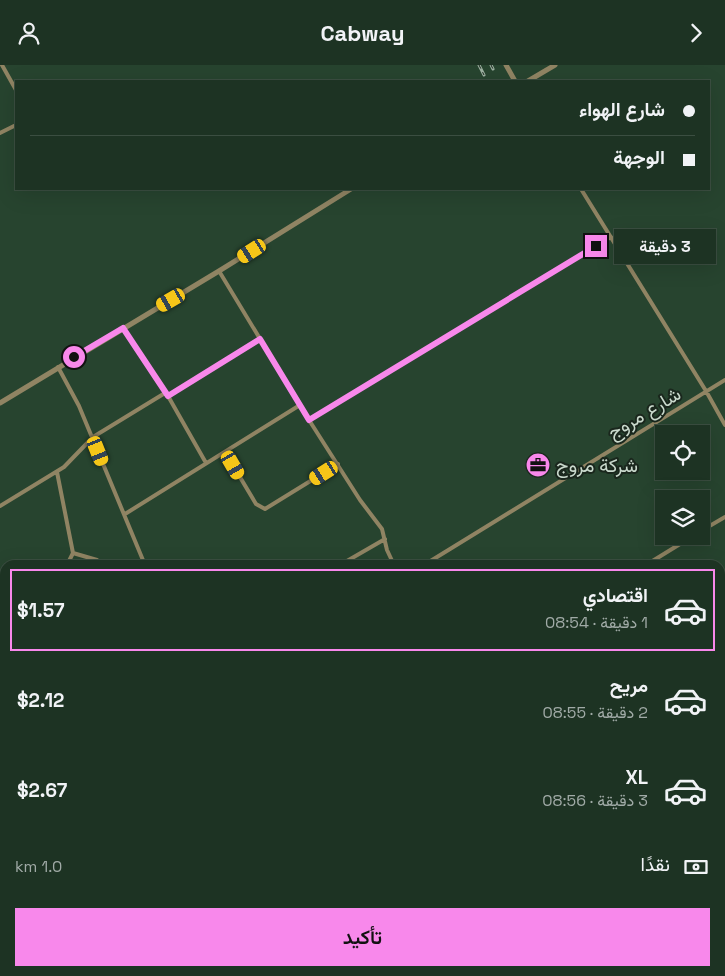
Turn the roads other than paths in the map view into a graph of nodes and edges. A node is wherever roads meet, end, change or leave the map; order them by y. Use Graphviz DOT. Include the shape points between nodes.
graph roads {
  1 [pos="506,65"];
  2 [pos="555,65"];
  3 [pos="2,68"];
  4 [pos="514,80"];
  5 [pos="530,80"];
  6 [pos="15,88"];
  7 [pos="15,126"];
  8 [pos="0,133"];
  9 [pos="349,190"];
  10 [pos="582,190"];
  11 [pos="611,237"];
  12 [pos="219,271"];
  13 [pos="123,328"];
  14 [pos="260,339"];
  15 [pos="58,367"];
  16 [pos="725,380"];
  17 [pos="706,391"];
  18 [pos="167,394"];
  19 [pos="0,403"];
  20 [pos="300,405"];
  21 [pos="309,420"];
  22 [pos="725,425"];
  23 [pos="93,437"];
  24 [pos="225,452"];
  25 [pos="206,463"];
  26 [pos="338,464"];
  27 [pos="57,472"];
  28 [pos="0,506"];
  29 [pos="124,514"];
  30 [pos="725,517"];
  31 [pos="710,526"];
  32 [pos="385,539"];
  33 [pos="679,545"];
  34 [pos="73,553"];
  35 [pos="70,560"];
  36 [pos="97,560"];
  37 [pos="143,560"];
  38 [pos="349,560"];
  39 [pos="392,560"];
  40 [pos="432,560"];
  41 [pos="654,560"];
  1 -- 4 [label="street"];
  2 -- 5 [label="street"];
  3 -- 6 [label="street"];
  7 -- 8 [label="street"];
  9 -- 12 [label="street"];
  10 -- 11 [label="street"];
  11 -- 17 [label="street"];
  11 -- 21 [label="street"];
  12 -- 13 [label="street"];
  12 -- 14 [label="street"];
  13 -- 15 [label="street"];
  13 -- 18 [label="street"];
  14 -- 18 [label="street"];
  14 -- 20 [label="street"];
  15 -- 19 [label="street"];
  15 -- 23 [label="street"];
  16 -- 17 [label="street, شارع مروج"];
  17 -- 22 [label="street"];
  17 -- 40 [label="street, شارع مروج"];
  18 -- 23 [label="street"];
  18 -- 25 [label="street"];
  20 -- 21 [label="street"];
  20 -- 24 [label="street"];
  21 -- 26 [label="street"];
  23 -- 27 [label="street"];
  23 -- 29 [label="street"];
  24 -- 25 [label="street"];
  24 -- 26 [label="street" via="256,504 264,509"];
  25 -- 29 [label="street"];
  26 -- 32 [label="street" via="382,529"];
  27 -- 28 [label="street"];
  27 -- 34 [label="street"];
  29 -- 37 [label="street"];
  30 -- 31 [label="street"];
  32 -- 38 [label="street"];
  32 -- 39 [label="street"];
  33 -- 41 [label="street"];
  34 -- 35 [label="street"];
  34 -- 36 [label="street"];
}
